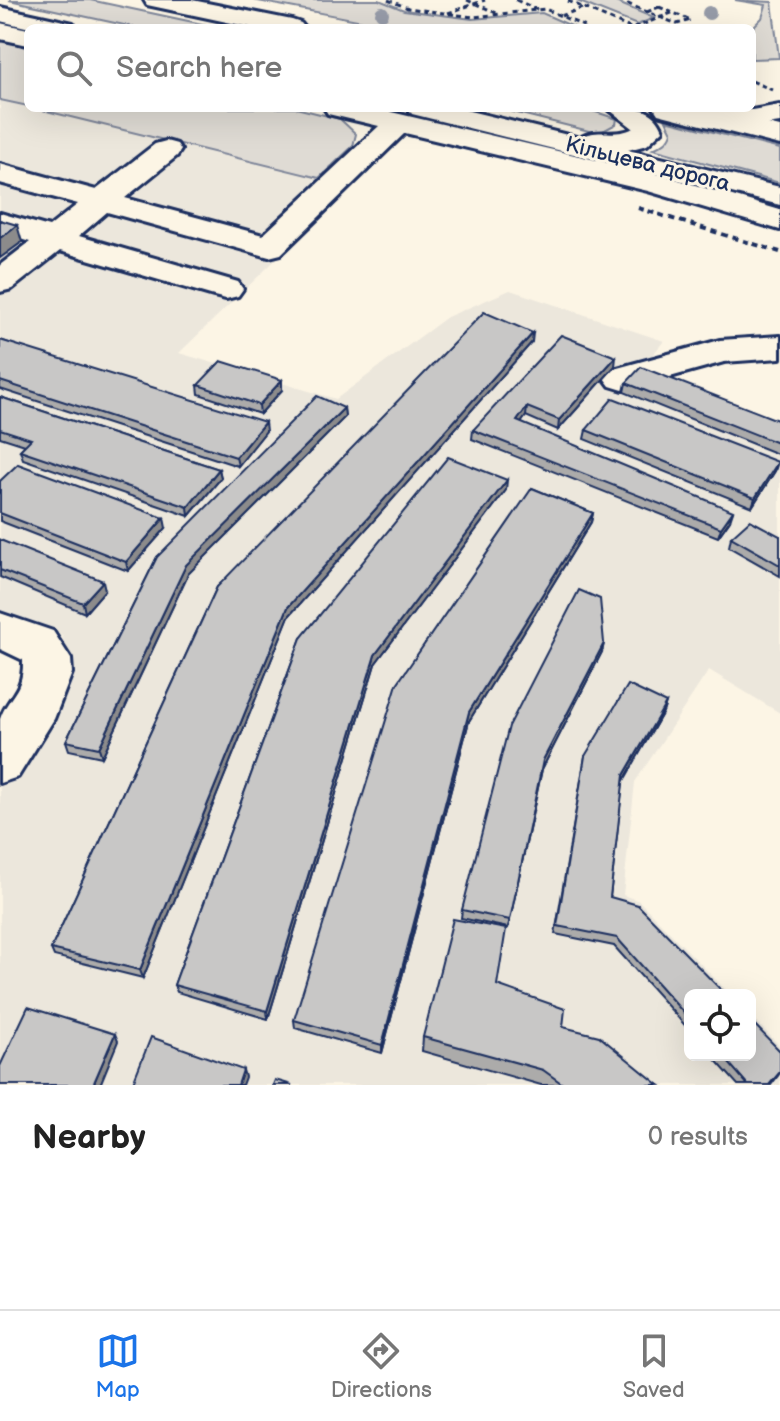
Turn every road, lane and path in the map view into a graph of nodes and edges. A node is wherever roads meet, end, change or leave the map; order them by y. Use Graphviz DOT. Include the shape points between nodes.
graph roads {
  1 [pos="156,0"];
  2 [pos="388,0"];
  3 [pos="467,0"];
  4 [pos="485,0"];
  5 [pos="516,0"];
  6 [pos="570,0"];
  7 [pos="619,0"];
  8 [pos="534,2"];
  9 [pos="475,4"];
  10 [pos="583,7"];
  11 [pos="539,11"];
  12 [pos="646,12"];
  13 [pos="674,12"];
  14 [pos="0,14"];
  15 [pos="443,15"];
  16 [pos="503,16"];
  17 [pos="561,16"];
  18 [pos="660,17"];
  19 [pos="46,24"];
  20 [pos="273,24"];
  21 [pos="579,24"];
  22 [pos="623,24"];
  23 [pos="642,24"];
  24 [pos="0,31"];
  25 [pos="24,36"];
  26 [pos="756,83"];
  27 [pos="780,94"];
  28 [pos="380,112"];
  29 [pos="628,112"];
  30 [pos="687,112"];
  31 [pos="780,114"];
  32 [pos="411,115"];
  33 [pos="711,117"];
  34 [pos="520,131"];
  35 [pos="780,136"];
  36 [pos="166,150"];
  37 [pos="0,173"];
  38 [pos="101,201"];
  39 [pos="638,208"];
  40 [pos="779,214"];
  41 [pos="0,223"];
  42 [pos="54,238"];
  43 [pos="780,252"];
  44 [pos="0,282"];
  45 [pos="226,289"];
  46 [pos="780,347"];
  47 [pos="623,378"];
  48 [pos="0,631"];
  49 [pos="0,761"];
  1 -- 20 [label="main road"];
  2 -- 15 [label="path"];
  3 -- 9 [label="path"];
  4 -- 9 [label="path"];
  5 -- 11 [label="path"];
  6 -- 10 [label="path"];
  7 -- 12 [label="path"];
  8 -- 11 [label="path"];
  9 -- 15 [label="path"];
  9 -- 16 [label="path"];
  10 -- 17 [label="path"];
  10 -- 22 [label="path"];
  11 -- 16 [label="path"];
  11 -- 17 [label="path"];
  12 -- 13 [label="path" via="659,7"];
  12 -- 18 [label="path"];
  13 -- 18 [label="path"];
  13 -- 18 [label="path" via="691,20 677,24"];
  14 -- 19 [label="main road"];
  15 -- 16 [label="path"];
  17 -- 21 [label="path"];
  18 -- 23 [label="path"];
  24 -- 25 [label="main road"];
  26 -- 27 [label="path"];
  28 -- 32 [label="main road"];
  29 -- 34 [label="main road" via="645,121 648,130 623,142"];
  30 -- 33 [label="main road"];
  31 -- 33 [label="main road"];
  32 -- 34 [label="main road, Кільцева дорога"];
  32 -- 38 [label="main road" via="269,247"];
  32 -- 40 [label="main road"];
  33 -- 35 [label="main road"];
  34 -- 40 [label="main road, Кільцева дорога"];
  36 -- 38 [label="main road"];
  37 -- 38 [label="main road"];
  38 -- 42 [label="main road"];
  39 -- 43 [label="path"];
  41 -- 42 [label="main road"];
  42 -- 44 [label="main road"];
  42 -- 45 [label="main road"];
  46 -- 47 [label="main road" via="720,351"];
  48 -- 49 [label="main road" via="39,644 49,660 47,686"];
}
